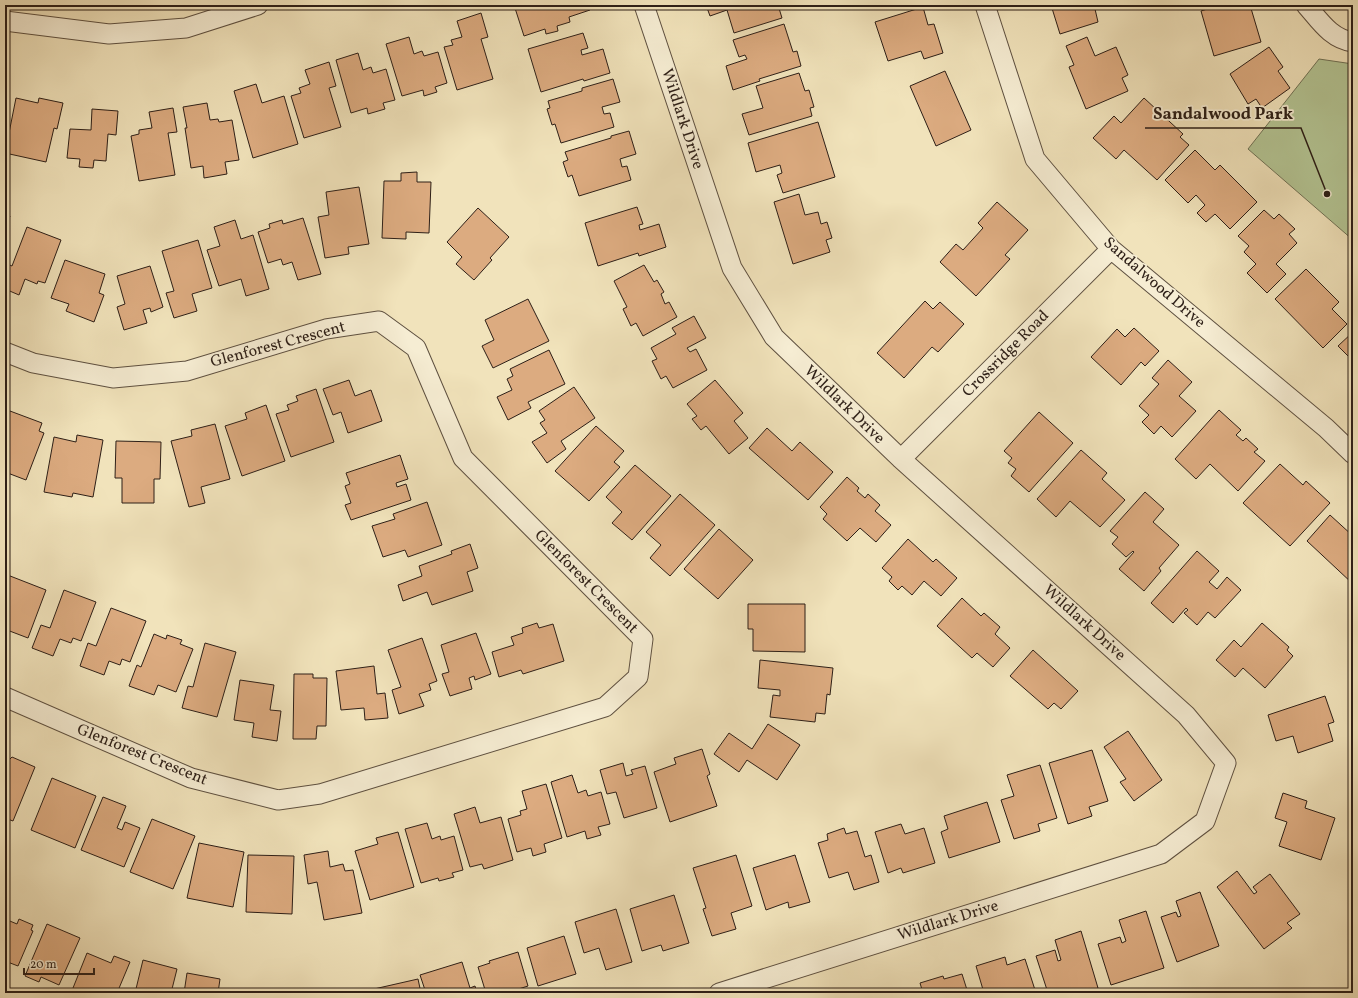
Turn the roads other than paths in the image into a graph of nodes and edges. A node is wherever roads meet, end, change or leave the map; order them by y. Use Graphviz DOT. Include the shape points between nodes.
graph roads {
  1 [pos="258,5"];
  2 [pos="644,5"];
  3 [pos="986,5"];
  4 [pos="1306,5"];
  5 [pos="5,21"];
  6 [pos="1353,42"];
  7 [pos="1111,249"];
  8 [pos="5,352"];
  9 [pos="1353,454"];
  10 [pos="901,459"];
  11 [pos="5,697"];
  12 [pos="719,993"];
  1 -- 5 [label="street" via="186,28 109,34"];
  2 -- 10 [label="street, Wildlark Drive" via="732,268 774,337"];
  3 -- 7 [label="street, Sandalwood Drive" via="1035,159"];
  4 -- 6 [label="street" via="1329,32 1345,41"];
  7 -- 9 [label="street, Sandalwood Drive" via="1320,423"];
  7 -- 10 [label="street, Crossridge Road"];
  8 -- 11 [label="street, Glenforest Crescent" via="33,364 113,378 187,371 326,329 379,321 416,348 463,458 643,639 638,677 605,707 320,794 278,800 191,778"];
  10 -- 12 [label="street, Wildlark Drive" via="1186,715 1226,763 1205,821 1162,854"];
}
